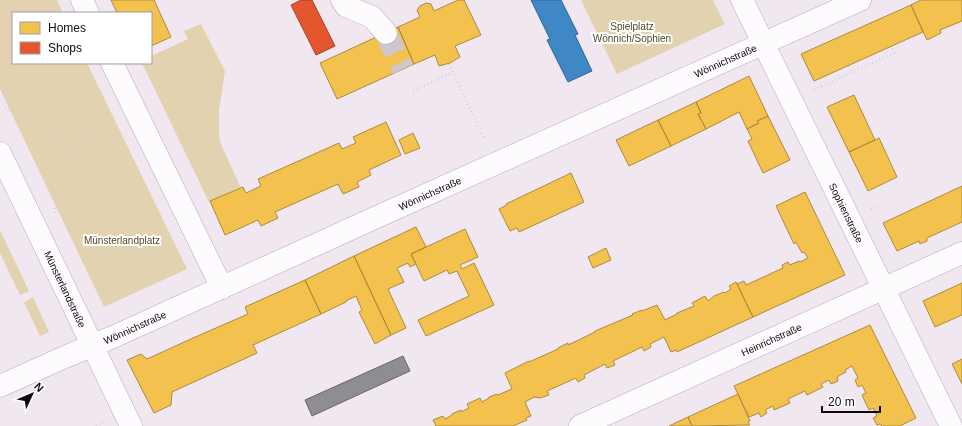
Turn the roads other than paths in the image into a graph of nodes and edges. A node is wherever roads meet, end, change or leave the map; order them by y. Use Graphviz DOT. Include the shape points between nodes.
graph roads {
  1 [pos="82,0"];
  2 [pos="342,0"];
  3 [pos="742,0"];
  4 [pos="860,0"];
  5 [pos="88,12"];
  6 [pos="386,33"];
  7 [pos="764,44"];
  8 [pos="103,66"];
  9 [pos="0,153"];
  10 [pos="962,253"];
  11 [pos="222,288"];
  12 [pos="884,289"];
  13 [pos="93,346"];
  14 [pos="0,386"];
  15 [pos="131,426"];
  16 [pos="580,426"];
  17 [pos="951,426"];
  1 -- 5 [label="street"];
  2 -- 6 [label="street" via="346,6 372,17"];
  3 -- 7 [label="street, Sophienstraße"];
  4 -- 7 [label="street, Wönnichstraße"];
  7 -- 11 [label="street, Wönnichstraße"];
  7 -- 12 [label="street, Sophienstraße"];
  8 -- 11 [label="street"];
  9 -- 13 [label="street, Münsterlandstraße"];
  10 -- 12 [label="street, Heinrichstraße"];
  11 -- 13 [label="street, Wönnichstraße"];
  12 -- 16 [label="street, Heinrichstraße"];
  12 -- 17 [label="street, Sophienstraße"];
  13 -- 14 [label="street, Wönnichstraße"];
  13 -- 15 [label="street, Münsterlandstraße"];
}
